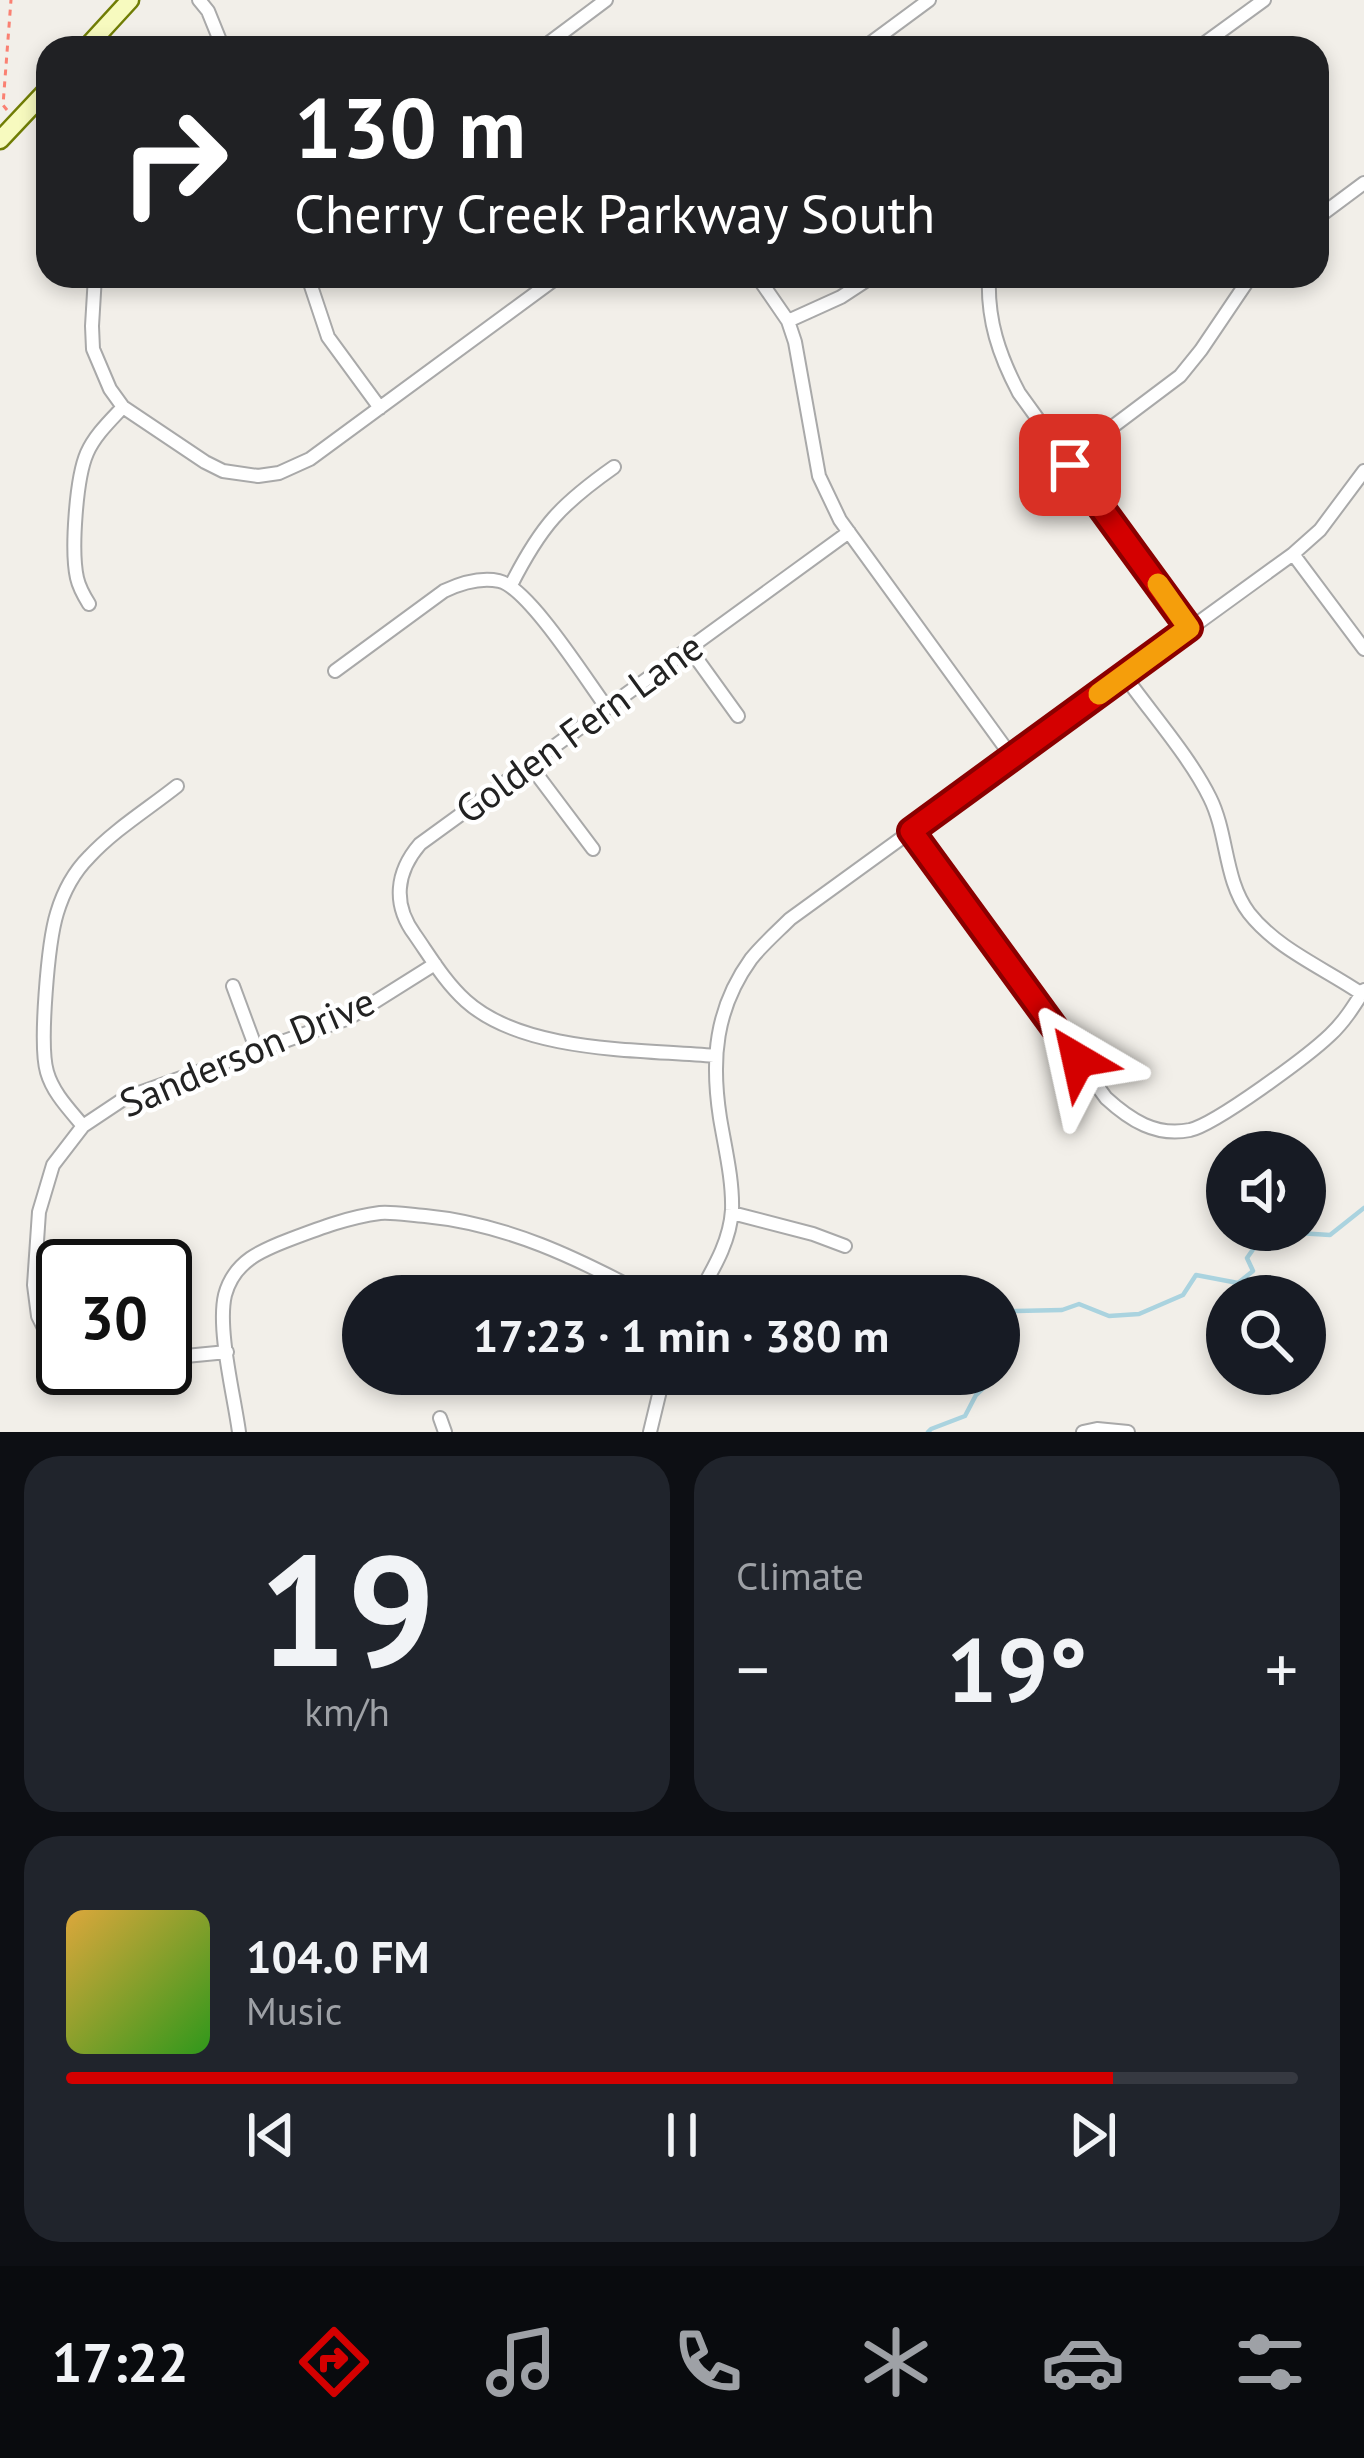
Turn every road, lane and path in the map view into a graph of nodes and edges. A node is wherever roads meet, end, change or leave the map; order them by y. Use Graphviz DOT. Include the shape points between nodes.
graph roads {
  1 [pos="11,0"];
  2 [pos="130,0"];
  3 [pos="199,0"];
  4 [pos="607,0"];
  5 [pos="929,0"];
  6 [pos="1264,0"];
  7 [pos="97,36"];
  8 [pos="218,36"];
  9 [pos="558,36"];
  10 [pos="880,36"];
  11 [pos="1214,36"];
  12 [pos="36,102"];
  13 [pos="8,112"];
  14 [pos="0,140"];
  15 [pos="1364,183"];
  16 [pos="1329,209"];
  17 [pos="94,288"];
  18 [pos="312,288"];
  19 [pos="543,288"];
  20 [pos="765,288"];
  21 [pos="855,288"];
  22 [pos="990,288"];
  23 [pos="1243,288"];
  24 [pos="788,321"];
  25 [pos="123,407"];
  26 [pos="380,408"];
  27 [pos="1067,461"];
  28 [pos="614,467"];
  29 [pos="1364,471"];
  30 [pos="849,532"];
  31 [pos="1294,554"];
  32 [pos="511,585"];
  33 [pos="88,604"];
  34 [pos="1189,628"];
  35 [pos="689,648"];
  36 [pos="1364,650"];
  37 [pos="334,671"];
  38 [pos="1124,675"];
  39 [pos="607,708"];
  40 [pos="738,716"];
  41 [pos="1012,758"];
  42 [pos="529,764"];
  43 [pos="177,786"];
  44 [pos="911,831"];
  45 [pos="593,849"];
  46 [pos="435,964"];
  47 [pos="233,986"];
  48 [pos="1363,992"];
  49 [pos="257,1051"];
  50 [pos="714,1056"];
  51 [pos="83,1126"];
  52 [pos="732,1213"];
  53 [pos="37,1239"];
  54 [pos="845,1246"];
  55 [pos="36,1256"];
  56 [pos="608,1275"];
  57 [pos="708,1275"];
  58 [pos="36,1301"];
  59 [pos="227,1352"];
  60 [pos="192,1355"];
  61 [pos="659,1395"];
  62 [pos="1112,1431"];
  63 [pos="239,1432"];
  64 [pos="650,1432"];
  65 [pos="1083,1432"];
  66 [pos="1128,1432"];
  1 -- 13 [label="path"];
  2 -- 7 [label="main road"];
  3 -- 8 [label="street"];
  4 -- 9 [label="street"];
  5 -- 10 [label="street"];
  6 -- 11 [label="street"];
  12 -- 14 [label="main road"];
  15 -- 16 [label="street"];
  17 -- 25 [label="street" via="93,349"];
  18 -- 26 [label="street" via="328,337"];
  19 -- 26 [label="street"];
  20 -- 24 [label="street"];
  21 -- 24 [label="street"];
  22 -- 27 [label="street" via="1000,357"];
  23 -- 27 [label="street" via="1180,376"];
  24 -- 30 [label="street" via="819,476"];
  25 -- 26 [label="street" via="205,462 258,476 310,459"];
  25 -- 33 [label="street" via="87,453 80,480 74,556"];
  27 -- 34 [label="street"];
  28 -- 32 [label="street" via="558,510"];
  29 -- 31 [label="street"];
  30 -- 35 [label="street, Golden Fern Lane"];
  30 -- 41 [label="street"];
  31 -- 34 [label="street"];
  31 -- 36 [label="street"];
  32 -- 37 [label="street" via="482,580 444,591"];
  32 -- 39 [label="street"];
  34 -- 38 [label="street"];
  35 -- 39 [label="street, Golden Fern Lane"];
  35 -- 40 [label="street"];
  38 -- 41 [label="street"];
  38 -- 48 [label="street" via="1211,800 1246,909 1287,948"];
  39 -- 42 [label="street, Golden Fern Lane"];
  41 -- 44 [label="street"];
  42 -- 45 [label="street"];
  42 -- 46 [label="street, Golden Fern Lane" via="406,860 399,881 405,919"];
  43 -- 51 [label="street" via="88,857 56,914 46,1069"];
  44 -- 48 [label="street" via="1106,1098 1157,1131 1191,1130 1221,1116 1328,1037"];
  44 -- 50 [label="street" via="790,919 753,958 735,986"];
  46 -- 49 [label="street, Sanderson Drive" via="349,1018"];
  46 -- 50 [label="street" via="468,1002 522,1033"];
  47 -- 49 [label="street"];
  49 -- 51 [label="street, Sanderson Drive" via="125,1099"];
  50 -- 52 [label="street"];
  51 -- 53 [label="street, Sanderson Drive" via="53,1165"];
  52 -- 54 [label="street"];
  52 -- 57 [label="street"];
  55 -- 58 [label="street, Sanderson Drive"];
  56 -- 59 [label="street" via="522,1236 442,1218 351,1218 248,1259 225,1295"];
  59 -- 60 [label="street"];
  59 -- 63 [label="street"];
  61 -- 64 [label="street"];
  62 -- 65 [label="street"];
  62 -- 66 [label="street"];
}
